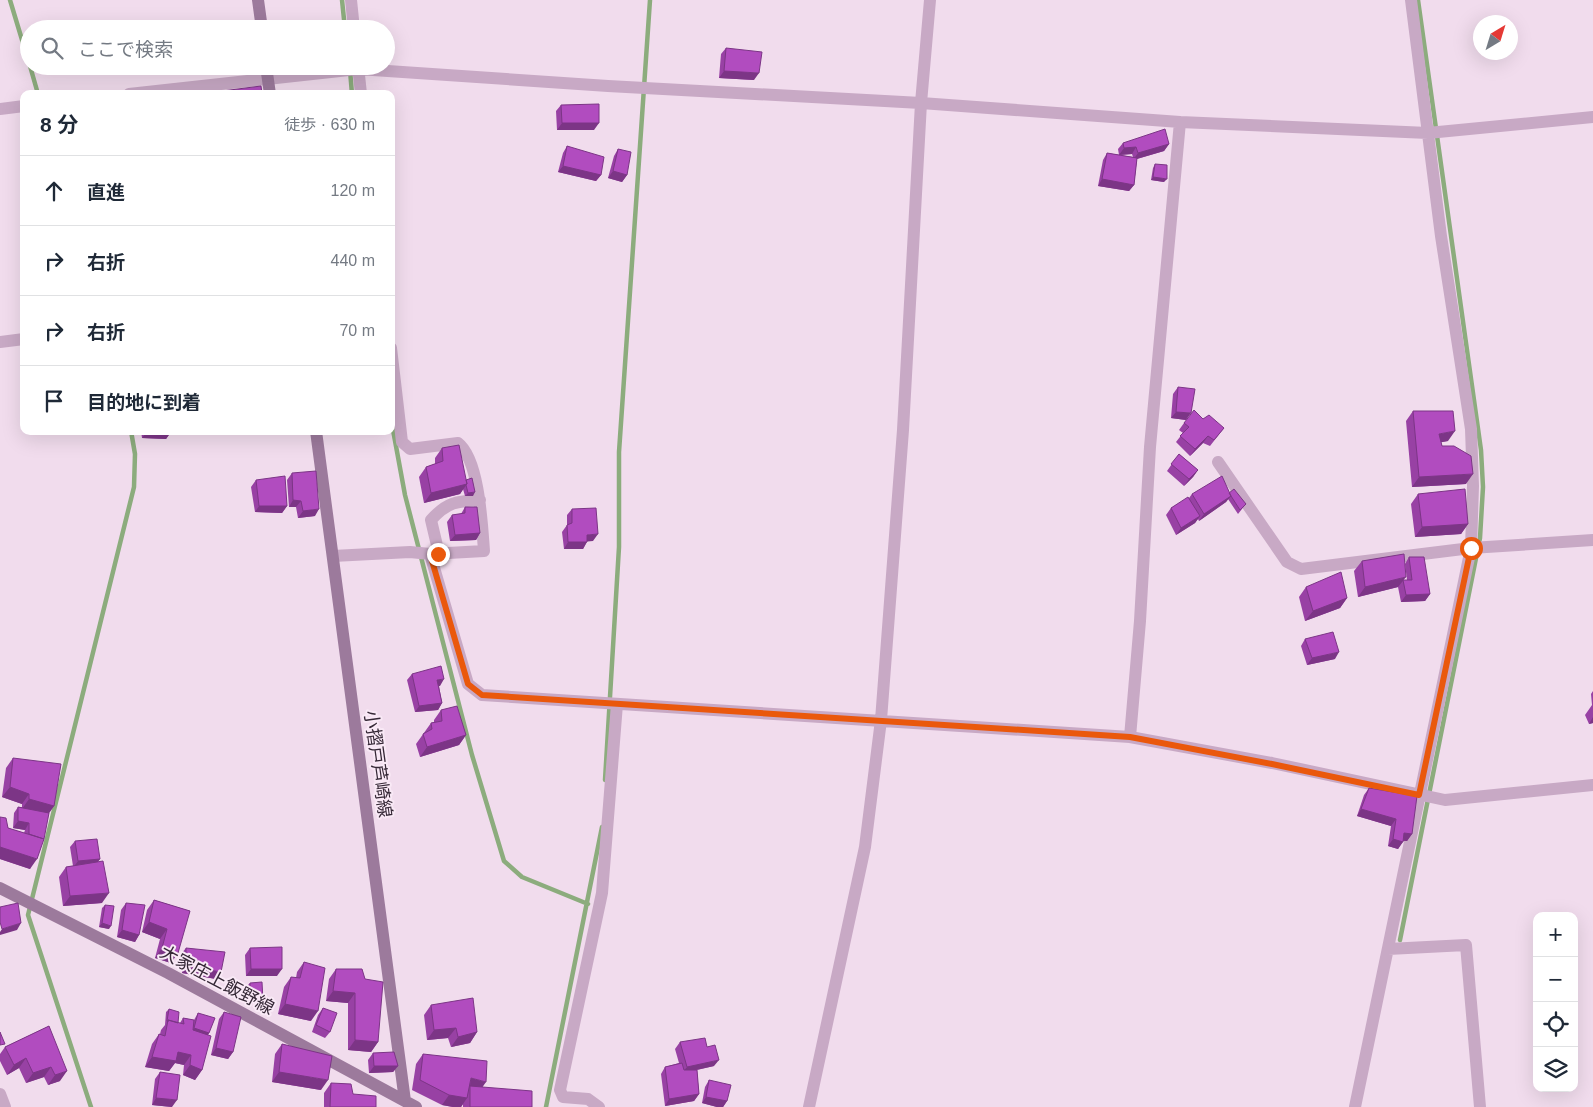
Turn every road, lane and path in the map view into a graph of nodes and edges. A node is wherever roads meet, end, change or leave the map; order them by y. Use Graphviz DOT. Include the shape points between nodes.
graph roads {
  1 [pos="258,0"];
  2 [pos="351,0"];
  3 [pos="930,0"];
  4 [pos="1410,0"];
  5 [pos="261,20"];
  6 [pos="353,20"];
  7 [pos="395,71"];
  8 [pos="248,75"];
  9 [pos="267,75"];
  10 [pos="359,75"];
  11 [pos="154,90"];
  12 [pos="269,90"];
  13 [pos="361,90"];
  14 [pos="921,103"];
  15 [pos="20,106"];
  16 [pos="0,109"];
  17 [pos="1593,117"];
  18 [pos="1180,122"];
  19 [pos="1428,134"];
  20 [pos="20,340"];
  21 [pos="0,342"];
  22 [pos="395,382"];
  23 [pos="317,435"];
  24 [pos="1218,462"];
  25 [pos="480,500"];
  26 [pos="1593,540"];
  27 [pos="1471,548"];
  28 [pos="434,554"];
  29 [pos="333,556"];
  30 [pos="617,704"];
  31 [pos="882,720"];
  32 [pos="1130,737"];
  33 [pos="1593,785"];
  34 [pos="1419,795"];
  35 [pos="0,888"];
  36 [pos="1388,949"];
  37 [pos="0,1094"];
  38 [pos="411,1104"];
  39 [pos="5,1107"];
  40 [pos="599,1107"];
  41 [pos="810,1107"];
  42 [pos="1355,1107"];
  43 [pos="1480,1107"];
  1 -- 5 [label="main road"];
  2 -- 6 [label="street"];
  3 -- 14 [label="street"];
  4 -- 19 [label="street"];
  7 -- 14 [label="street"];
  8 -- 11 [label="street"];
  9 -- 12 [label="main road"];
  10 -- 13 [label="street"];
  14 -- 18 [label="street"];
  14 -- 31 [label="street" via="903,430"];
  15 -- 16 [label="street"];
  17 -- 19 [label="street"];
  18 -- 19 [label="street"];
  18 -- 32 [label="street" via="1150,447"];
  19 -- 27 [label="street" via="1471,429"];
  20 -- 21 [label="street"];
  22 -- 25 [label="street" via="402,442 410,449 458,443 466,449"];
  23 -- 29 [label="main road, 小摺戸芦崎線"];
  24 -- 27 [label="street" via="1287,562 1302,569"];
  25 -- 28 [label="street" via="443,507 432,520"];
  25 -- 28 [label="street" via="484,551"];
  26 -- 27 [label="street"];
  27 -- 34 [label="street"];
  28 -- 29 [label="street"];
  28 -- 30 [label="street" via="468,684 482,695"];
  29 -- 38 [label="main road, 小摺戸芦崎線"];
  30 -- 31 [label="street"];
  30 -- 40 [label="street" via="602,893 560,1090 563,1097 588,1099"];
  31 -- 32 [label="street"];
  31 -- 41 [label="street" via="865,847"];
  32 -- 34 [label="street"];
  33 -- 34 [label="street" via="1445,800"];
  34 -- 36 [label="street"];
  35 -- 38 [label="main road, 大家庄上飯野線" via="168,973"];
  36 -- 42 [label="street"];
  36 -- 43 [label="street" via="1466,945"];
  37 -- 39 [label="street"];
}
